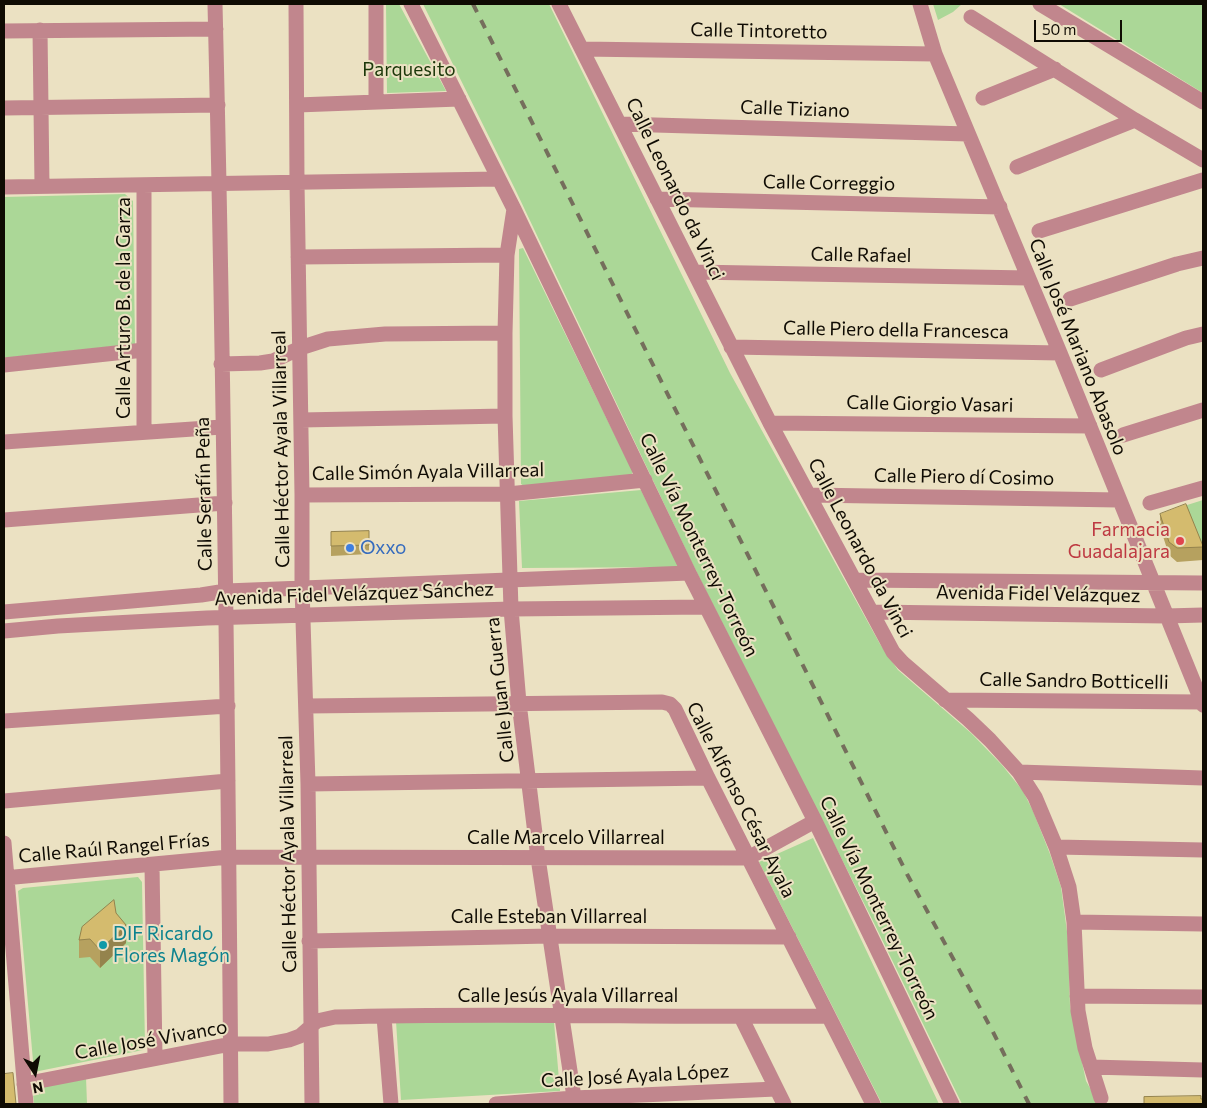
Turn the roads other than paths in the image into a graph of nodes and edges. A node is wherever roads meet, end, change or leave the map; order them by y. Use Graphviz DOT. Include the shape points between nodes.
graph roads {
  1 [pos="215,4"];
  2 [pos="296,4"];
  3 [pos="376,4"];
  4 [pos="411,4"];
  5 [pos="559,4"];
  6 [pos="920,4"];
  7 [pos="1040,4"];
  8 [pos="971,17"];
  9 [pos="216,29"];
  10 [pos="40,30"];
  11 [pos="4,31"];
  12 [pos="582,49"];
  13 [pos="935,54"];
  14 [pos="1055,69"];
  15 [pos="983,98"];
  16 [pos="459,99"];
  17 [pos="376,101"];
  18 [pos="1203,102"];
  19 [pos="297,105"];
  20 [pos="218,106"];
  21 [pos="4,108"];
  22 [pos="41,108"];
  23 [pos="1135,120"];
  24 [pos="620,124"];
  25 [pos="968,134"];
  26 [pos="1203,160"];
  27 [pos="1018,167"];
  28 [pos="498,179"];
  29 [pos="1203,180"];
  30 [pos="297,183"];
  31 [pos="220,184"];
  32 [pos="144,185"];
  33 [pos="42,186"];
  34 [pos="4,187"];
  35 [pos="657,199"];
  36 [pos="1000,207"];
  37 [pos="514,209"];
  38 [pos="1039,231"];
  39 [pos="507,255"];
  40 [pos="298,257"];
  41 [pos="1203,258"];
  42 [pos="694,272"];
  43 [pos="1028,278"];
  44 [pos="1070,299"];
  45 [pos="505,333"];
  46 [pos="1203,334"];
  47 [pos="731,347"];
  48 [pos="300,348"];
  49 [pos="144,350"];
  50 [pos="1060,353"];
  51 [pos="221,364"];
  52 [pos="4,365"];
  53 [pos="1101,370"];
  54 [pos="1203,410"];
  55 [pos="505,416"];
  56 [pos="302,420"];
  57 [pos="770,423"];
  58 [pos="1090,426"];
  59 [pos="222,427"];
  60 [pos="144,431"];
  61 [pos="1122,435"];
  62 [pos="4,442"];
  63 [pos="645,480"];
  64 [pos="1203,488"];
  65 [pos="508,494"];
  66 [pos="302,495"];
  67 [pos="809,495"];
  68 [pos="1119,500"];
  69 [pos="225,503"];
  70 [pos="1150,503"];
  71 [pos="4,520"];
  72 [pos="689,573"];
  73 [pos="510,580"];
  74 [pos="855,580"];
  75 [pos="1153,583"];
  76 [pos="1203,583"];
  77 [pos="302,587"];
  78 [pos="226,591"];
  79 [pos="706,607"];
  80 [pos="511,609"];
  81 [pos="4,612"];
  82 [pos="872,612"];
  83 [pos="302,615"];
  84 [pos="1203,615"];
  85 [pos="1166,616"];
  86 [pos="226,618"];
  87 [pos="4,631"];
  88 [pos="945,700"];
  89 [pos="520,703"];
  90 [pos="1203,704"];
  91 [pos="228,706"];
  92 [pos="307,706"];
  93 [pos="4,721"];
  94 [pos="1019,772"];
  95 [pos="708,778"];
  96 [pos="1203,778"];
  97 [pos="529,780"];
  98 [pos="228,782"];
  99 [pos="308,784"];
  100 [pos="4,801"];
  101 [pos="815,821"];
  102 [pos="4,843"];
  103 [pos="1056,848"];
  104 [pos="1203,850"];
  105 [pos="229,857"];
  106 [pos="308,857"];
  107 [pos="538,858"];
  108 [pos="748,858"];
  109 [pos="152,865"];
  110 [pos="5,878"];
  111 [pos="1074,922"];
  112 [pos="1203,924"];
  113 [pos="550,936"];
  114 [pos="789,936"];
  115 [pos="309,941"];
  116 [pos="1077,996"];
  117 [pos="1203,997"];
  118 [pos="562,1015"];
  119 [pos="384,1016"];
  120 [pos="828,1016"];
  121 [pos="741,1017"];
  122 [pos="310,1026"];
  123 [pos="231,1044"];
  124 [pos="155,1057"];
  125 [pos="1091,1068"];
  126 [pos="1203,1070"];
  127 [pos="24,1084"];
  128 [pos="776,1089"];
  129 [pos="1102,1098"];
  130 [pos="574,1101"];
  131 [pos="26,1104"];
  132 [pos="231,1104"];
  133 [pos="312,1104"];
  134 [pos="390,1104"];
  135 [pos="496,1104"];
  136 [pos="784,1104"];
  137 [pos="873,1104"];
  138 [pos="952,1104"];
  1 -- 9 [label="street, Calle Serafín Peña"];
  2 -- 19 [label="street, Calle Héctor Ayala Villarreal"];
  3 -- 17 [label="street"];
  4 -- 16 [label="street, Calle Vía Monterrey-Torreón"];
  5 -- 12 [label="street, Calle Leonardo da Vinci"];
  6 -- 13 [label="street, Calle José Mariano Abasolo"];
  7 -- 18 [label="street"];
  8 -- 14 [label="street"];
  9 -- 10 [label="street"];
  9 -- 20 [label="street, Calle Serafín Peña"];
  10 -- 11 [label="street"];
  10 -- 22 [label="street"];
  12 -- 13 [label="street, Calle Tintoretto"];
  12 -- 24 [label="street, Calle Leonardo da Vinci"];
  13 -- 25 [label="street, Calle José Mariano Abasolo"];
  14 -- 15 [label="street"];
  14 -- 23 [label="street"];
  16 -- 17 [label="street"];
  16 -- 28 [label="street, Calle Vía Monterrey-Torreón"];
  17 -- 19 [label="street"];
  19 -- 30 [label="street, Calle Héctor Ayala Villarreal"];
  20 -- 22 [label="street"];
  20 -- 31 [label="street, Calle Serafín Peña"];
  21 -- 22 [label="street"];
  22 -- 33 [label="street"];
  23 -- 26 [label="street"];
  23 -- 27 [label="street"];
  24 -- 25 [label="street, Calle Tiziano"];
  24 -- 35 [label="street, Calle Leonardo da Vinci"];
  25 -- 36 [label="street, Calle José Mariano Abasolo"];
  28 -- 30 [label="street"];
  28 -- 37 [label="street, Calle Vía Monterrey-Torreón"];
  29 -- 38 [label="street"];
  30 -- 31 [label="street"];
  30 -- 40 [label="street, Calle Héctor Ayala Villarreal"];
  31 -- 32 [label="street"];
  31 -- 51 [label="street, Calle Serafín Peña"];
  32 -- 33 [label="street"];
  32 -- 49 [label="street, Calle Arturo B. de la Garza"];
  33 -- 34 [label="street"];
  35 -- 36 [label="street, Calle Correggio"];
  35 -- 42 [label="street, Calle Leonardo da Vinci"];
  36 -- 43 [label="street, Calle José Mariano Abasolo"];
  37 -- 39 [label="street, Calle Juan Guerra"];
  37 -- 63 [label="street, Calle Vía Monterrey-Torreón"];
  39 -- 40 [label="street"];
  39 -- 45 [label="street, Calle Juan Guerra"];
  40 -- 48 [label="street, Calle Héctor Ayala Villarreal"];
  41 -- 44 [label="street"];
  42 -- 43 [label="street, Calle Rafael"];
  42 -- 47 [label="street, Calle Leonardo da Vinci"];
  43 -- 50 [label="street, Calle José Mariano Abasolo"];
  45 -- 48 [label="street" via="385,334 328,339"];
  45 -- 55 [label="street, Calle Juan Guerra"];
  46 -- 53 [label="street"];
  47 -- 50 [label="street, Calle Piero della Francesca"];
  47 -- 57 [label="street, Calle Leonardo da Vinci"];
  48 -- 51 [label="street" via="274,361"];
  48 -- 56 [label="street, Calle Héctor Ayala Villarreal"];
  49 -- 52 [label="street"];
  49 -- 60 [label="street, Calle Arturo B. de la Garza"];
  50 -- 58 [label="street, Calle José Mariano Abasolo"];
  51 -- 59 [label="street, Calle Serafín Peña"];
  54 -- 61 [label="street"];
  55 -- 56 [label="street"];
  55 -- 65 [label="street, Calle Juan Guerra"];
  56 -- 66 [label="street, Calle Héctor Ayala Villarreal"];
  57 -- 58 [label="street, Calle Giorgio Vasari"];
  57 -- 67 [label="street, Calle Leonardo da Vinci"];
  58 -- 68 [label="street, Calle José Mariano Abasolo"];
  59 -- 60 [label="street"];
  59 -- 69 [label="street, Calle Serafín Peña"];
  60 -- 62 [label="street"];
  63 -- 65 [label="street, Calle Simón Ayala Villarreal"];
  63 -- 72 [label="street, Calle Vía Monterrey-Torreón"];
  64 -- 70 [label="street"];
  65 -- 66 [label="street, Calle Simón Ayala Villarreal"];
  65 -- 73 [label="street, Calle Juan Guerra"];
  66 -- 77 [label="street, Calle Héctor Ayala Villarreal"];
  67 -- 68 [label="street, Calle Piero dí Cosimo"];
  67 -- 74 [label="street, Calle Leonardo da Vinci"];
  68 -- 75 [label="street, Calle José Mariano Abasolo"];
  69 -- 71 [label="street"];
  69 -- 78 [label="street, Calle Serafín Peña"];
  72 -- 73 [label="street, Avenida Fidel Velázquez Sánchez"];
  72 -- 79 [label="street, Calle Vía Monterrey-Torreón"];
  73 -- 77 [label="street, Avenida Fidel Velázquez Sánchez"];
  73 -- 80 [label="street, Calle Juan Guerra"];
  74 -- 75 [label="street, Avenida Fidel Velázquez"];
  74 -- 82 [label="street, Calle Leonardo da Vinci"];
  75 -- 76 [label="street, Avenida Fidel Velázquez"];
  75 -- 85 [label="street, Calle José Mariano Abasolo"];
  77 -- 78 [label="street, Avenida Fidel Velázquez Sánchez"];
  77 -- 83 [label="street, Calle Héctor Ayala Villarreal"];
  78 -- 81 [label="street, Avenida Fidel Velázquez Sánchez"];
  78 -- 86 [label="street, Calle Serafín Peña"];
  79 -- 80 [label="street, Avenida Fidel Velázquez Sánchez"];
  79 -- 101 [label="street, Calle Vía Monterrey-Torreón"];
  80 -- 83 [label="street, Avenida Fidel Velázquez Sánchez"];
  80 -- 89 [label="street, Calle Juan Guerra"];
  82 -- 85 [label="street, Avenida Fidel Velázquez"];
  82 -- 88 [label="street, Calle Leonardo da Vinci" via="902,663"];
  83 -- 86 [label="street, Avenida Fidel Velázquez Sánchez"];
  83 -- 92 [label="street, Calle Héctor Ayala Villarreal"];
  84 -- 85 [label="street, Avenida Fidel Velázquez"];
  85 -- 90 [label="street, Calle José Mariano Abasolo"];
  86 -- 87 [label="street, Avenida Fidel Velázquez Sánchez"];
  86 -- 91 [label="street, Calle Serafín Peña"];
  88 -- 90 [label="street, Calle Sandro Botticelli"];
  88 -- 94 [label="street, Calle Leonardo da Vinci" via="990,740"];
  89 -- 92 [label="street, Calle Alfonso César Ayala"];
  89 -- 95 [label="street, Calle Alfonso César Ayala" via="670,704"];
  89 -- 97 [label="street, Calle Juan Guerra"];
  91 -- 93 [label="street"];
  91 -- 98 [label="street, Calle Serafín Peña"];
  92 -- 99 [label="street, Calle Héctor Ayala Villarreal"];
  94 -- 96 [label="street"];
  94 -- 103 [label="street, Calle Leonardo da Vinci" via="1035,797"];
  95 -- 97 [label="street"];
  95 -- 108 [label="street, Calle Alfonso César Ayala"];
  97 -- 99 [label="street"];
  97 -- 107 [label="street, Calle Juan Guerra"];
  98 -- 100 [label="street"];
  98 -- 105 [label="street, Calle Serafín Peña"];
  99 -- 106 [label="street, Calle Héctor Ayala Villarreal"];
  101 -- 108 [label="street, Calle Marcelo Villarreal"];
  101 -- 138 [label="street, Calle Vía Monterrey-Torreón"];
  102 -- 110 [label="street"];
  103 -- 104 [label="street"];
  103 -- 111 [label="street, Calle Leonardo da Vinci" via="1069,887"];
  105 -- 106 [label="street, Calle Raúl Rangel Frías"];
  105 -- 109 [label="street, Calle Raúl Rangel Frías"];
  105 -- 123 [label="street, Calle Serafín Peña"];
  106 -- 107 [label="street, Calle Marcelo Villarreal"];
  106 -- 115 [label="street, Calle Héctor Ayala Villarreal"];
  107 -- 108 [label="street, Calle Marcelo Villarreal"];
  107 -- 113 [label="street, Calle Juan Guerra"];
  108 -- 114 [label="street, Calle Alfonso César Ayala"];
  109 -- 110 [label="street, Calle Raúl Rangel Frías"];
  109 -- 124 [label="street"];
  110 -- 127 [label="street"];
  111 -- 112 [label="street"];
  111 -- 116 [label="street, Calle Leonardo da Vinci"];
  113 -- 114 [label="street, Calle Esteban Villarreal"];
  113 -- 115 [label="street, Calle Esteban Villarreal"];
  113 -- 118 [label="street, Calle Juan Guerra"];
  114 -- 120 [label="street, Calle Alfonso César Ayala"];
  115 -- 122 [label="street, Calle Héctor Ayala Villarreal"];
  116 -- 117 [label="street"];
  116 -- 125 [label="street, Calle Leonardo da Vinci"];
  118 -- 119 [label="street, Calle Jesús Ayala Villarreal"];
  118 -- 121 [label="street, Calle Jesús Ayala Villarreal"];
  118 -- 130 [label="street, Calle Juan Guerra"];
  119 -- 122 [label="street, Calle Jesús Ayala Villarreal" via="335,1017"];
  119 -- 134 [label="street"];
  120 -- 121 [label="street, Calle Jesús Ayala Villarreal"];
  120 -- 137 [label="street, Calle Alfonso César Ayala"];
  121 -- 128 [label="street"];
  122 -- 123 [label="street, Calle José Vivanco" via="300,1036 281,1042"];
  122 -- 133 [label="street, Calle Héctor Ayala Villarreal"];
  123 -- 124 [label="street, Calle José Vivanco"];
  123 -- 132 [label="street, Calle Serafín Peña"];
  124 -- 127 [label="street, Calle José Vivanco"];
  125 -- 126 [label="street"];
  125 -- 129 [label="street, Calle Leonardo da Vinci"];
  127 -- 131 [label="street"];
  128 -- 130 [label="street, Calle José Ayala López"];
  128 -- 136 [label="street"];
  130 -- 135 [label="street, Calle José Ayala López"];
}
